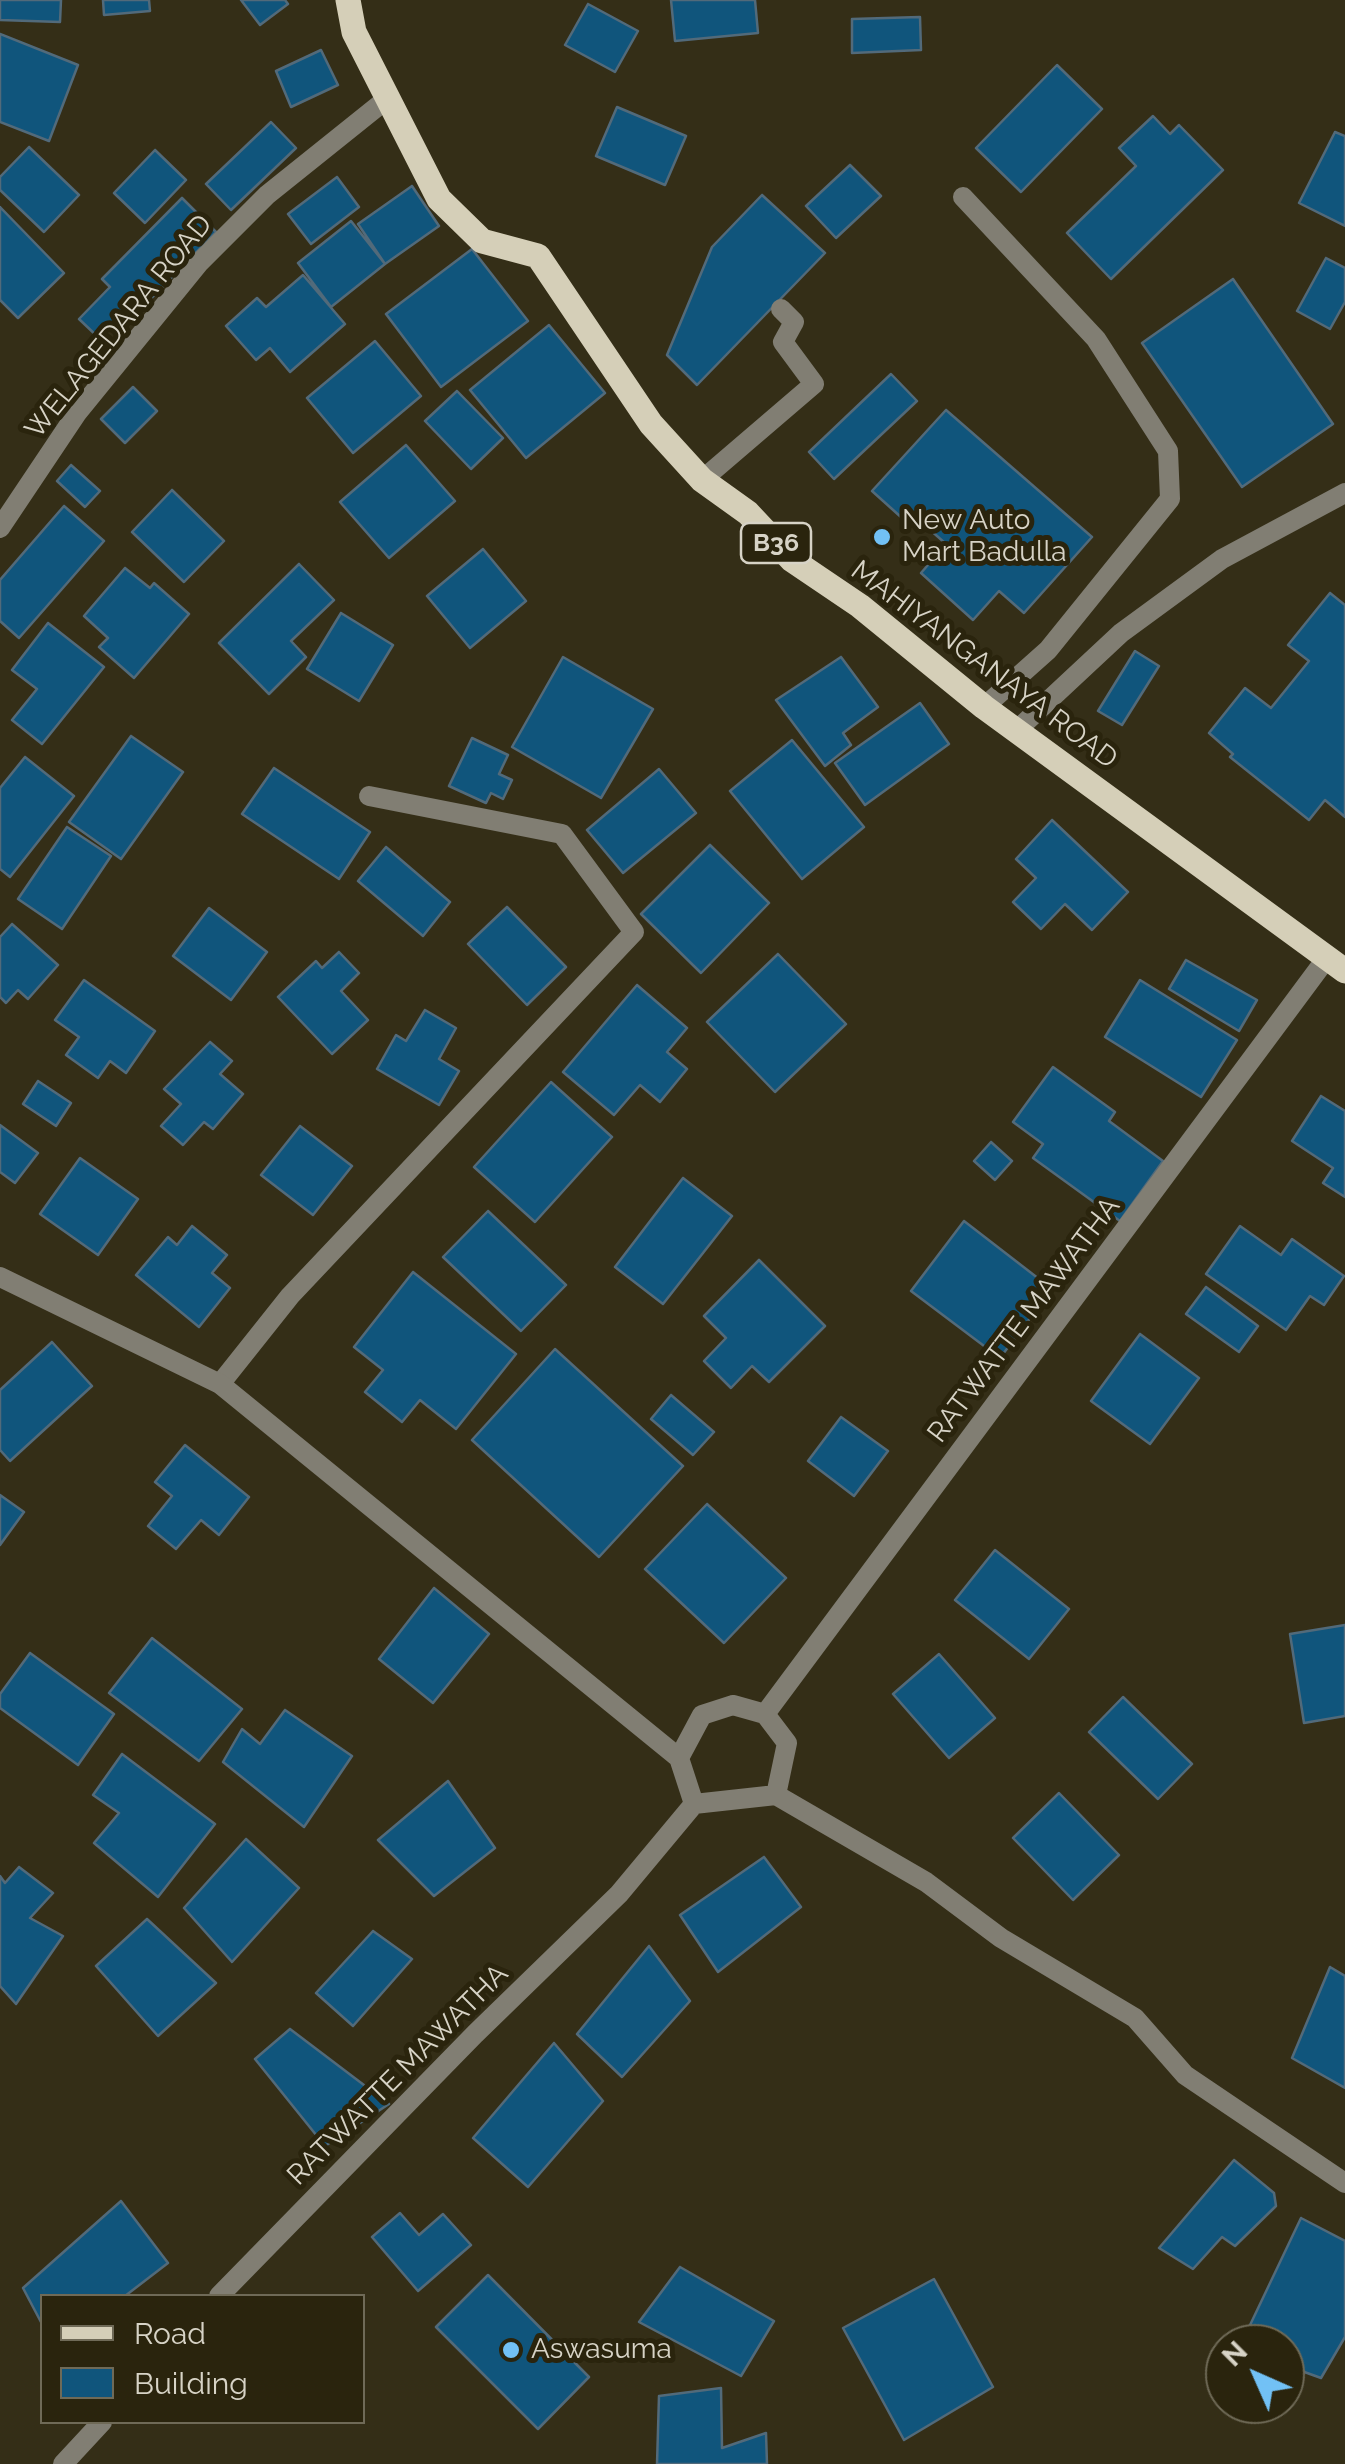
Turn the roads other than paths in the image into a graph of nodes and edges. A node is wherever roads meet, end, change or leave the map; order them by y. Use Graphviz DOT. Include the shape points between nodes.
graph roads {
  1 [pos="348,0"];
  2 [pos="388,98"];
  3 [pos="963,198"];
  4 [pos="781,309"];
  5 [pos="702,480"];
  6 [pos="1345,493"];
  7 [pos="0,528"];
  8 [pos="984,707"];
  9 [pos="1017,730"];
  10 [pos="369,796"];
  11 [pos="1336,965"];
  12 [pos="0,1277"];
  13 [pos="220,1384"];
  14 [pos="765,1714"];
  15 [pos="679,1758"];
  16 [pos="776,1795"];
  17 [pos="694,1804"];
  18 [pos="1345,2183"];
  19 [pos="222,2294"];
  20 [pos="100,2424"];
  21 [pos="63,2464"];
  1 -- 2 [label="main road, MAHIYANGANAYA ROAD / B36" via="354,32"];
  2 -- 5 [label="main road, MAHIYANGANAYA ROAD / B36" via="439,199 482,241 538,256 652,424"];
  2 -- 7 [label="street, WELAGEDARA ROAD" via="267,195 199,263 78,412"];
  3 -- 8 [label="street" via="1096,338 1168,450 1170,482 1170,498 1048,650"];
  4 -- 5 [label="street" via="794,322 784,342 814,384"];
  5 -- 8 [label="main road, MAHIYANGANAYA ROAD / B36" via="748,514 792,560"];
  6 -- 9 [label="street" via="1222,559 1121,633"];
  8 -- 9 [label="main road, MAHIYANGANAYA ROAD / B36"];
  9 -- 11 [label="main road, MAHIYANGANAYA ROAD / B36"];
  10 -- 13 [label="street" via="562,834 634,932 290,1296"];
  11 -- 14 [label="street, RATWATTE MAWATHA"];
  12 -- 13 [label="street"];
  13 -- 15 [label="street"];
  14 -- 15 [label="street" via="733,1705 702,1715"];
  14 -- 16 [label="street" via="787,1743"];
  15 -- 17 [label="street"];
  16 -- 17 [label="street"];
  16 -- 18 [label="street" via="926,1882 1001,1938 1135,2018 1185,2075"];
  17 -- 19 [label="street, RATWATTE MAWATHA" via="619,1894"];
  20 -- 21 [label="street"];
}
